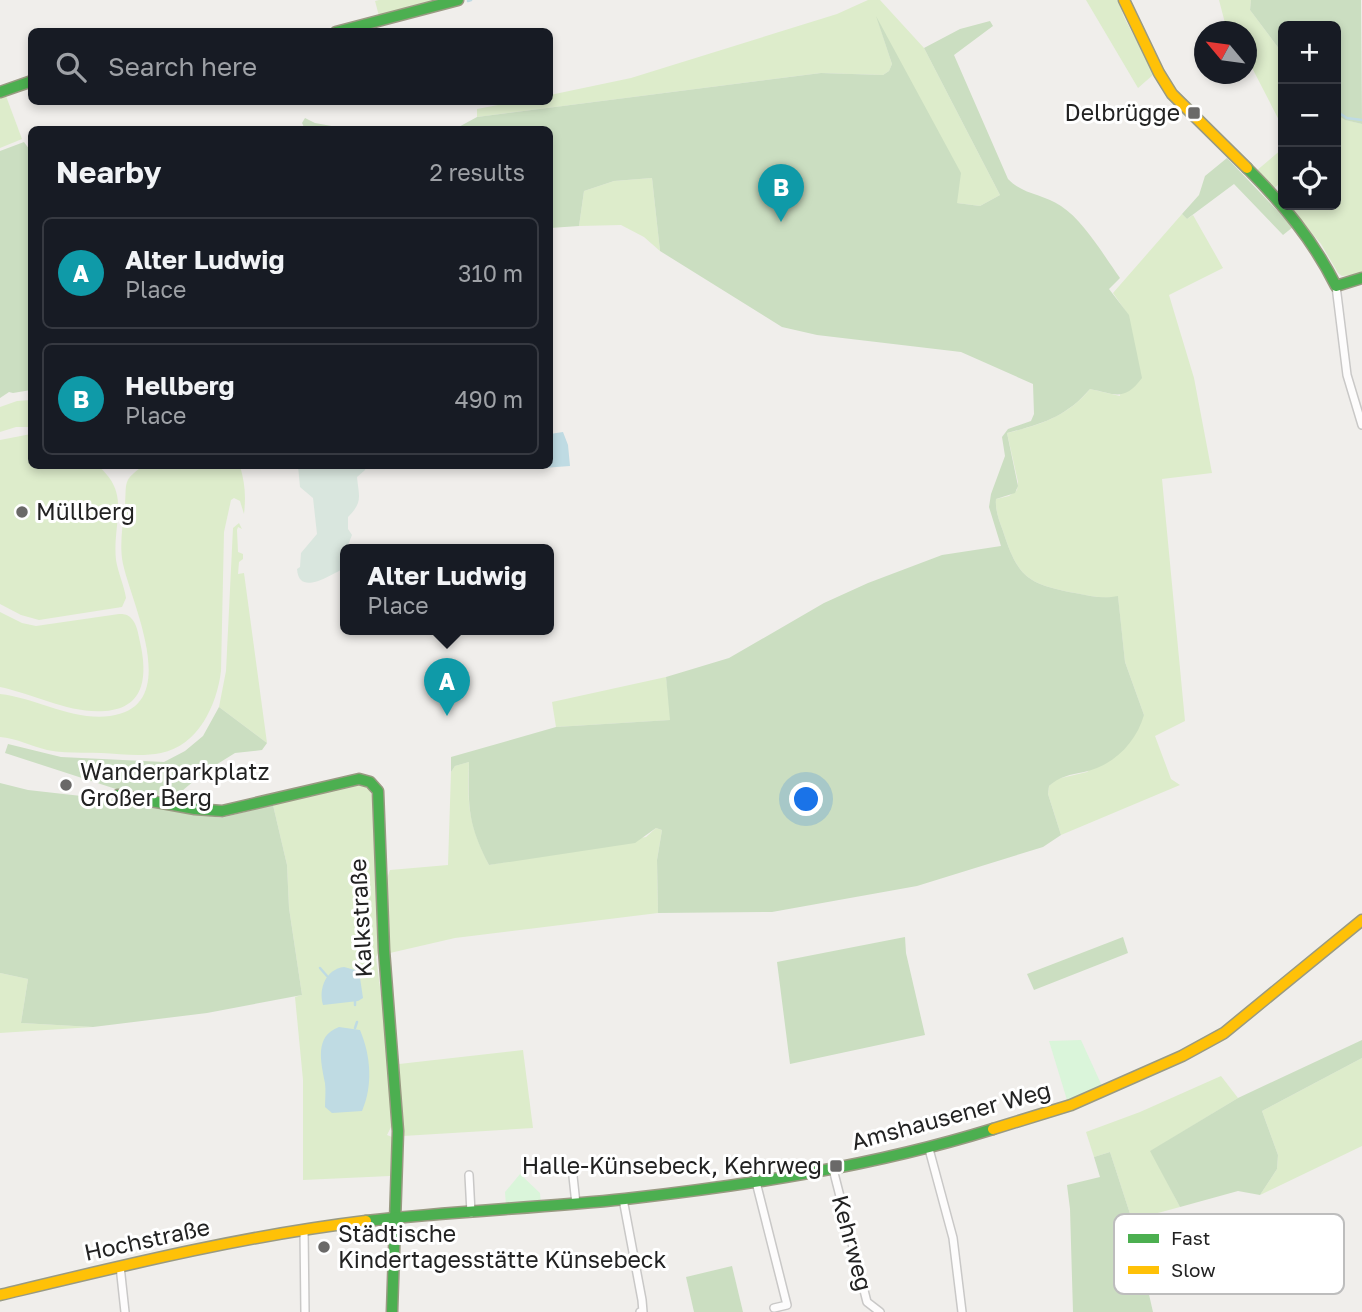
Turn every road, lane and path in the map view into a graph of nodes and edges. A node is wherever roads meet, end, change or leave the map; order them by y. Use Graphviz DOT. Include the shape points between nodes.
graph roads {
  1 [pos="458,0"];
  2 [pos="1124,0"];
  3 [pos="352,28"];
  4 [pos="28,82"];
  5 [pos="0,93"];
  6 [pos="1362,278"];
  7 [pos="1336,286"];
  8 [pos="1362,425"];
  9 [pos="118,795"];
  10 [pos="1362,920"];
  11 [pos="929,1149"];
  12 [pos="572,1167"];
  13 [pos="833,1169"];
  14 [pos="469,1175"];
  15 [pos="756,1182"];
  16 [pos="623,1199"];
  17 [pos="576,1205"];
  18 [pos="471,1213"];
  19 [pos="394,1218"];
  20 [pos="304,1228"];
  21 [pos="120,1266"];
  22 [pos="0,1295"];
  23 [pos="774,1308"];
  24 [pos="125,1312"];
  25 [pos="305,1312"];
  26 [pos="392,1312"];
  27 [pos="640,1312"];
  28 [pos="880,1312"];
  29 [pos="962,1312"];
  1 -- 3 [label="street"];
  2 -- 7 [label="street" via="1172,94 1290,215 1325,260"];
  4 -- 5 [label="street"];
  6 -- 7 [label="street"];
  7 -- 8 [label="street" via="1348,375"];
  9 -- 19 [label="street, Kalkstraße" via="222,811 359,779 375,786 398,1131"];
  10 -- 11 [label="street, Amshausener Weg" via="1224,1033 1182,1056 1071,1105"];
  11 -- 13 [label="street, Amshausener Weg"];
  11 -- 29 [label="street" via="953,1238"];
  12 -- 17 [label="street"];
  13 -- 15 [label="street, Amshausener Weg"];
  13 -- 28 [label="street, Kehrweg" via="867,1302"];
  14 -- 18 [label="street"];
  15 -- 16 [label="street, Amshausener Weg"];
  15 -- 23 [label="street" via="787,1305"];
  16 -- 17 [label="street, Amshausener Weg"];
  16 -- 27 [label="street" via="642,1300"];
  17 -- 18 [label="street, Amshausener Weg"];
  18 -- 19 [label="street, Hochstraße"];
  19 -- 20 [label="street, Hochstraße"];
  19 -- 26 [label="street, Kalkstraße"];
  20 -- 21 [label="street, Hochstraße"];
  20 -- 25 [label="street"];
  21 -- 22 [label="street, Hochstraße"];
  21 -- 24 [label="street"];
}
